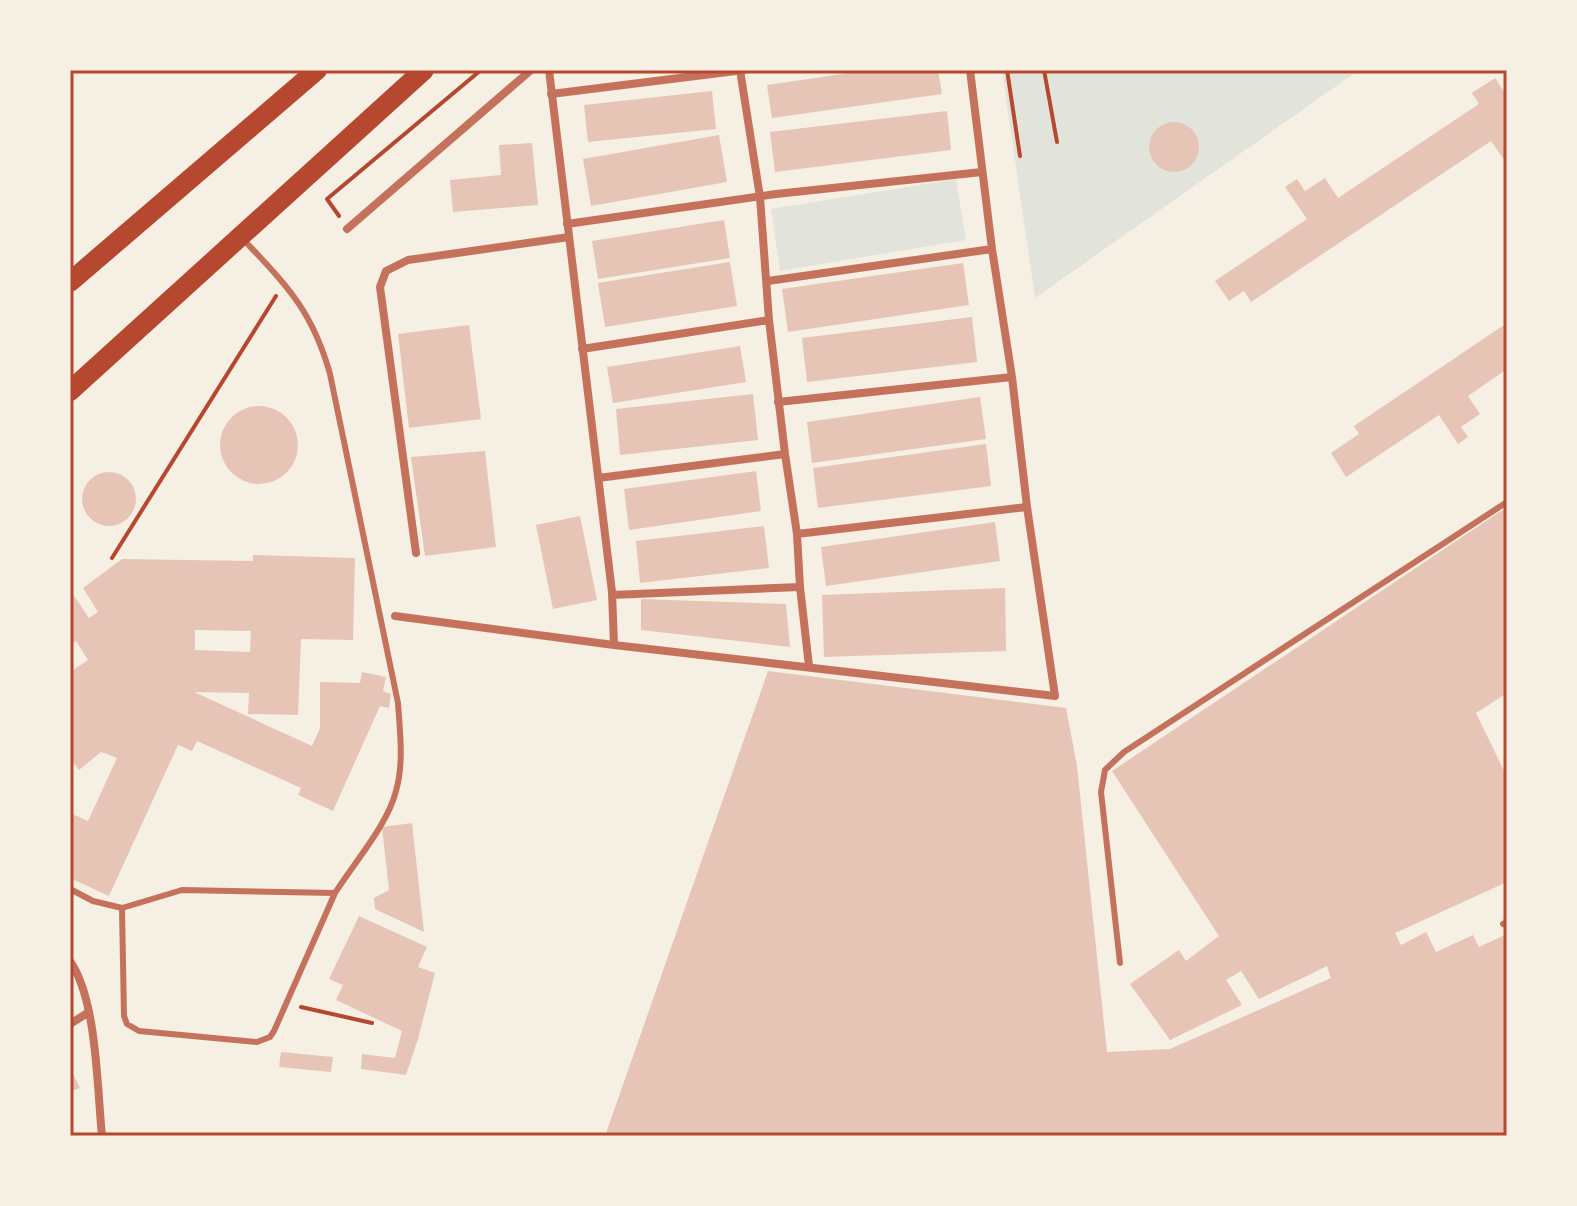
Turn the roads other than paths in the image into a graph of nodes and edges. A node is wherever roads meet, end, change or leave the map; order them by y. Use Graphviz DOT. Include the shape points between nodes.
graph roads {
  1 [pos="317,70"];
  2 [pos="424,70"];
  3 [pos="531,70"];
  4 [pos="549,70"];
  5 [pos="741,70"];
  6 [pos="970,70"];
  7 [pos="551,94"];
  8 [pos="982,172"];
  9 [pos="760,197"];
  10 [pos="567,224"];
  11 [pos="347,229"];
  12 [pos="240,236"];
  13 [pos="569,237"];
  14 [pos="992,249"];
  15 [pos="768,281"];
  16 [pos="70,282"];
  17 [pos="769,320"];
  18 [pos="582,349"];
  19 [pos="1012,377"];
  20 [pos="70,391"];
  21 [pos="778,402"];
  22 [pos="785,454"];
  23 [pos="598,478"];
  24 [pos="1507,502"];
  25 [pos="1027,507"];
  26 [pos="797,534"];
  27 [pos="416,553"];
  28 [pos="800,587"];
  29 [pos="612,595"];
  30 [pos="395,616"];
  31 [pos="614,645"];
  32 [pos="809,666"];
  33 [pos="70,889"];
  34 [pos="335,893"];
  35 [pos="122,908"];
  36 [pos="70,961"];
  37 [pos="1120,963"];
  38 [pos="89,1012"];
  39 [pos="70,1024"];
  40 [pos="102,1136"];
  1 -- 16 [label="highway"];
  2 -- 12 [label="highway"];
  3 -- 11 [label="street"];
  4 -- 7 [label="street"];
  5 -- 7 [label="street"];
  5 -- 9 [label="street"];
  6 -- 8 [label="street"];
  7 -- 10 [label="street"];
  8 -- 9 [label="street"];
  8 -- 14 [label="street"];
  9 -- 10 [label="street"];
  9 -- 15 [label="street"];
  10 -- 13 [label="street"];
  12 -- 20 [label="highway"];
  12 -- 34 [label="lane" via="307,313 321,341 393,674 400,728 396,794"];
  13 -- 18 [label="street"];
  13 -- 27 [label="street" via="408,260 386,271 380,287"];
  14 -- 15 [label="street"];
  14 -- 19 [label="street"];
  15 -- 17 [label="street"];
  17 -- 18 [label="street"];
  17 -- 21 [label="street"];
  18 -- 23 [label="street"];
  19 -- 21 [label="street"];
  19 -- 25 [label="street"];
  21 -- 22 [label="street"];
  22 -- 23 [label="street"];
  22 -- 26 [label="street"];
  23 -- 29 [label="street"];
  24 -- 37 [label="lane" via="1124,752 1105,770 1101,792"];
  25 -- 26 [label="street"];
  25 -- 32 [label="street" via="1055,696"];
  26 -- 28 [label="street"];
  28 -- 29 [label="street"];
  28 -- 32 [label="street"];
  29 -- 31 [label="street"];
  30 -- 31 [label="street"];
  31 -- 32 [label="street"];
  33 -- 35 [label="lane"];
  34 -- 35 [label="lane" via="182,890"];
  34 -- 35 [label="lane" via="274,1031 257,1042 132,1028 124,1016"];
  36 -- 38 [label="street"];
  38 -- 39 [label="street"];
  38 -- 40 [label="street"];
}
